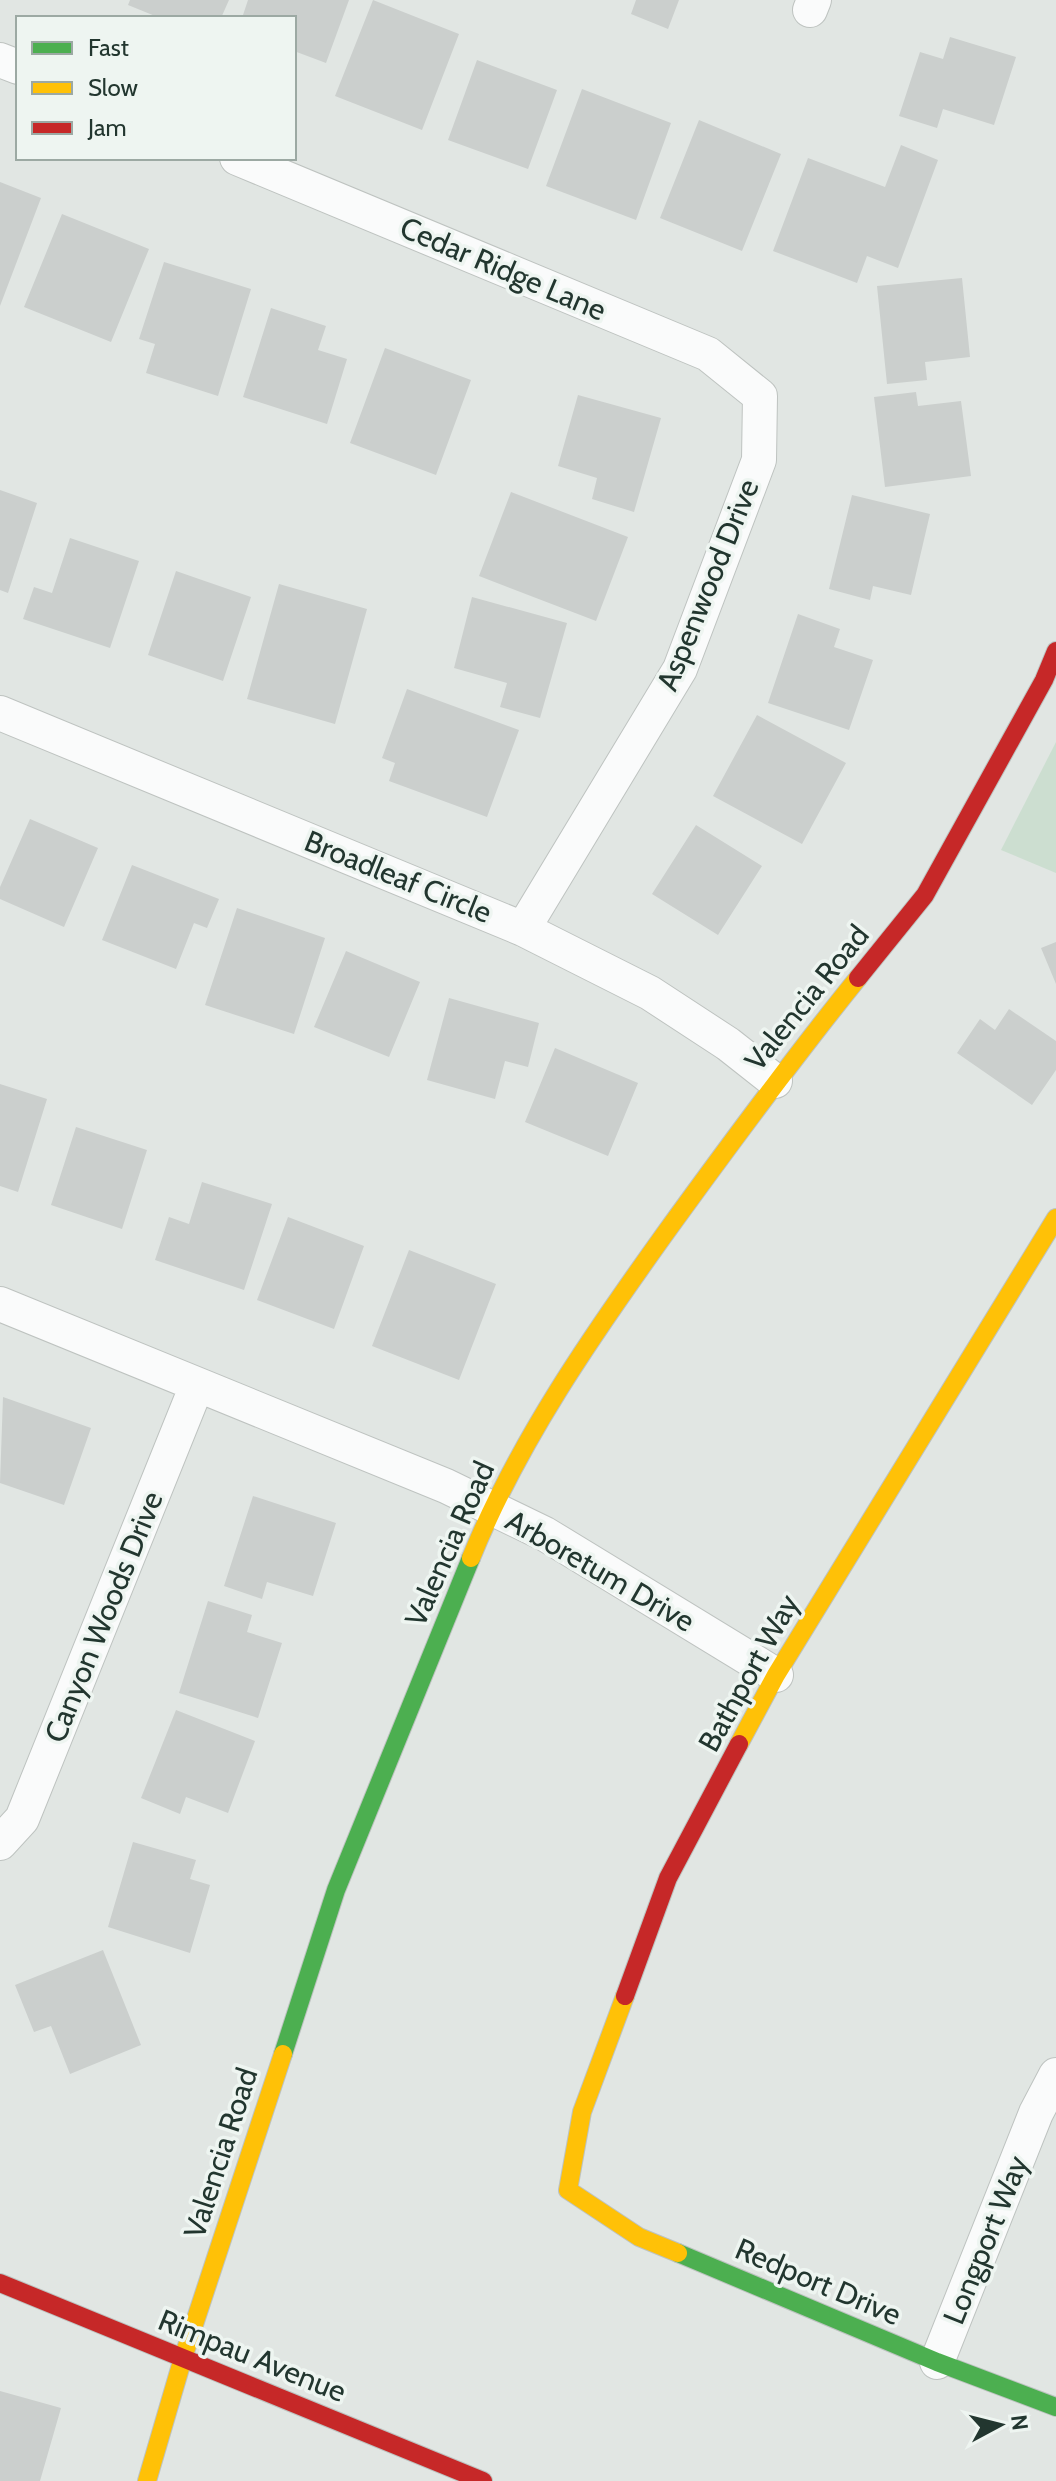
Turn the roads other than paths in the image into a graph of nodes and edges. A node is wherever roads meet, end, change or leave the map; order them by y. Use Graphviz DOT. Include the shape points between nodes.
graph roads {
  1 [pos="242,160"];
  2 [pos="760,396"];
  3 [pos="1056,651"];
  4 [pos="0,713"];
  5 [pos="523,929"];
  6 [pos="775,1081"];
  7 [pos="1056,1218"];
  8 [pos="0,1304"];
  9 [pos="197,1385"];
  10 [pos="491,1508"];
  11 [pos="776,1675"];
  12 [pos="0,1843"];
  13 [pos="1056,2075"];
  14 [pos="568,2190"];
  15 [pos="0,2283"];
  16 [pos="183,2358"];
  17 [pos="937,2362"];
  18 [pos="1056,2407"];
  19 [pos="147,2481"];
  20 [pos="483,2481"];
  1 -- 2 [label="street, Cedar Ridge Lane" via="708,354"];
  2 -- 5 [label="street, Aspenwood Drive" via="759,460 680,669"];
  3 -- 6 [label="street, Valencia Road" via="925,895"];
  4 -- 5 [label="street, Broadleaf Circle"];
  5 -- 6 [label="street, Broadleaf Circle" via="650,993"];
  6 -- 10 [label="street, Valencia Road" via="587,1342"];
  7 -- 11 [label="street, Bathport Way"];
  8 -- 9 [label="street, Arboretum Drive"];
  9 -- 10 [label="street, Arboretum Drive"];
  9 -- 12 [label="street, Canyon Woods Drive" via="22,1819"];
  10 -- 11 [label="street, Arboretum Drive" via="545,1534"];
  10 -- 16 [label="street, Valencia Road" via="336,1890"];
  11 -- 14 [label="street, Bathport Way" via="668,1878 582,2112"];
  13 -- 17 [label="street, Longport Way"];
  14 -- 17 [label="street, Redport Drive" via="639,2237"];
  15 -- 16 [label="street, Rimpau Avenue"];
  16 -- 19 [label="street, Valencia Road"];
  16 -- 20 [label="street, Rimpau Avenue"];
  17 -- 18 [label="street, Redport Drive"];
}
